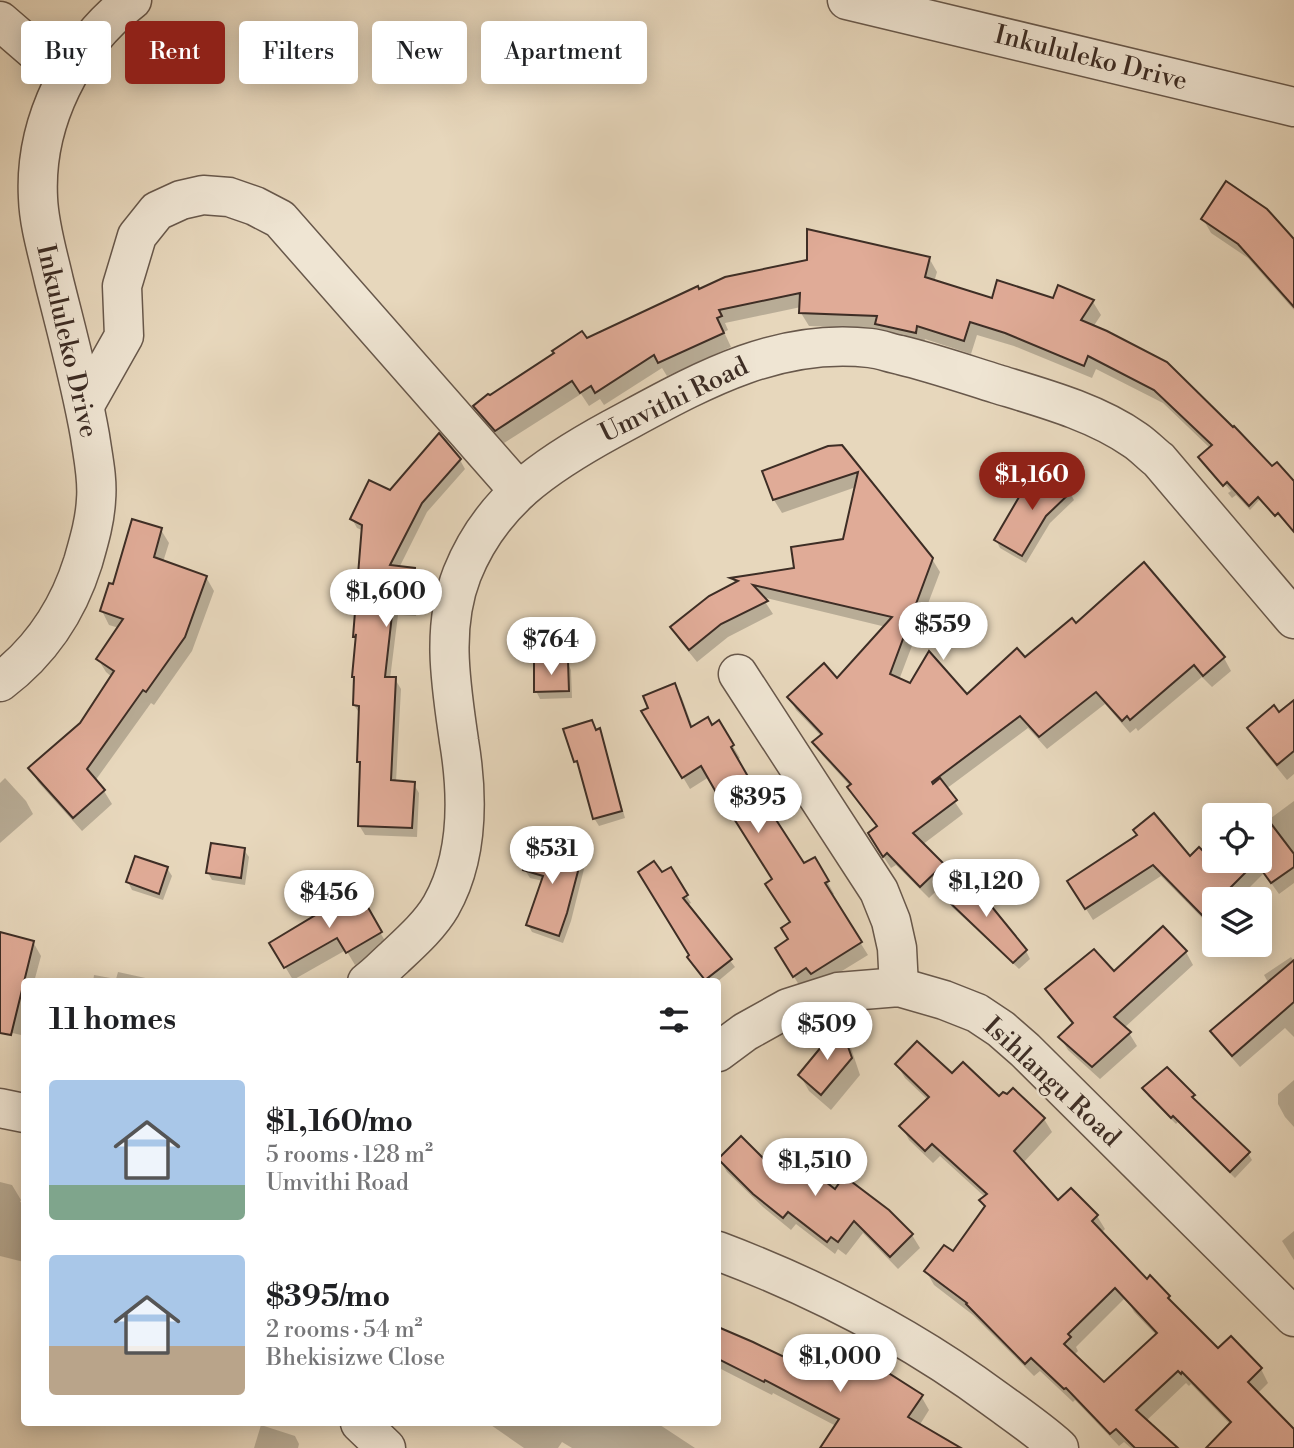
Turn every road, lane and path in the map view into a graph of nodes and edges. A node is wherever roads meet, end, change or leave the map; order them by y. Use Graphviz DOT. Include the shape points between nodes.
graph roads {
  1 [pos="132,0"];
  2 [pos="847,0"];
  3 [pos="0,21"];
  4 [pos="109,21"];
  5 [pos="21,39"];
  6 [pos="62,84"];
  7 [pos="1294,107"];
  8 [pos="85,405"];
  9 [pos="519,491"];
  10 [pos="1294,618"];
  11 [pos="738,674"];
  12 [pos="0,681"];
  13 [pos="371,978"];
  14 [pos="899,987"];
  15 [pos="721,1050"];
  16 [pos="0,1108"];
  17 [pos="21,1112"];
  18 [pos="721,1252"];
  19 [pos="1294,1317"];
  20 [pos="363,1426"];
  21 [pos="386,1448"];
  22 [pos="1059,1448"];
  1 -- 4 [label="street, Inkululeko Drive"];
  2 -- 7 [label="street, Inkululeko Drive"];
  3 -- 5 [label="street"];
  6 -- 8 [label="street, Inkululeko Drive" via="42,148 38,202"];
  8 -- 9 [label="street" via="124,336 122,286 137,236 157,211 181,200 203,195 229,197 280,219"];
  8 -- 12 [label="street, Inkululeko Drive" via="97,498 79,574 48,633"];
  9 -- 10 [label="street, Umvithi Road" via="573,450 694,385 755,360 832,346 872,348 1058,403 1135,440 1159,460"];
  9 -- 13 [label="street, Umvithi Road" via="477,542 461,576 453,609 450,688 463,769 464,817 452,880 440,908"];
  11 -- 14 [label="street" via="879,891 897,948"];
  14 -- 15 [label="street, Isihlangu Road" via="838,992 788,1008"];
  14 -- 19 [label="street, Isihlangu Road" via="977,1013 1009,1036"];
  16 -- 17 [label="street"];
  18 -- 22 [label="street" via="891,1331 965,1377"];
  20 -- 21 [label="street"];
}
